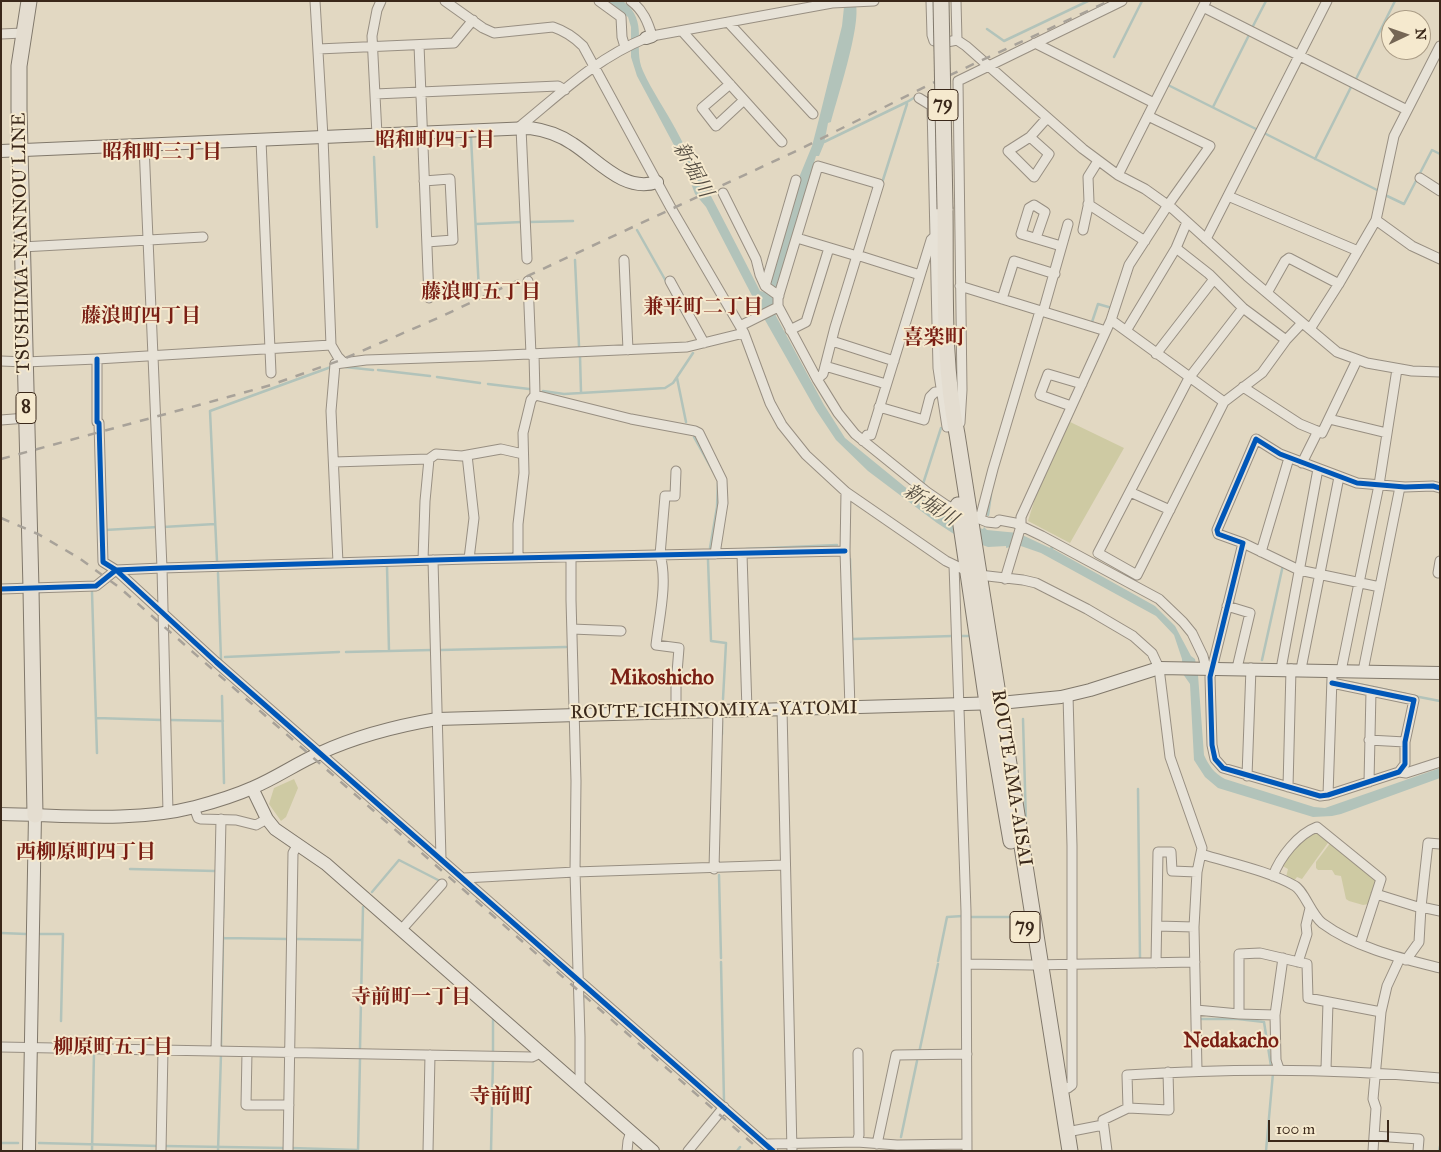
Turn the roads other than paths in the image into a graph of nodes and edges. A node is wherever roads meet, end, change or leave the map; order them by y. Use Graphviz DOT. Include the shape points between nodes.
graph roads {
  1 [pos="29,1"];
  2 [pos="315,1"];
  3 [pos="381,1"];
  4 [pos="445,1"];
  5 [pos="599,1"];
  6 [pos="631,1"];
  7 [pos="874,1"];
  8 [pos="931,1"];
  9 [pos="941,1"];
  10 [pos="956,1"];
  11 [pos="1122,1"];
  12 [pos="1326,1"];
  13 [pos="858,2"];
  14 [pos="1205,4"];
  15 [pos="473,20"];
  16 [pos="728,22"];
  17 [pos="682,31"];
  18 [pos="23,33"];
  19 [pos="1,34"];
  20 [pos="649,37"];
  21 [pos="957,40"];
  22 [pos="1035,43"];
  23 [pos="419,45"];
  24 [pos="372,46"];
  25 [pos="627,46"];
  26 [pos="1440,46"];
  27 [pos="318,49"];
  28 [pos="1299,55"];
  29 [pos="594,66"];
  30 [pos="987,66"];
  31 [pos="730,84"];
  32 [pos="565,90"];
  33 [pos="420,92"];
  34 [pos="375,94"];
  35 [pos="919,98"];
  36 [pos="744,100"];
  37 [pos="958,102"];
  38 [pos="1154,103"];
  39 [pos="932,106"];
  40 [pos="1407,110"];
  41 [pos="813,114"];
  42 [pos="1148,116"];
  43 [pos="1047,118"];
  44 [pos="520,128"];
  45 [pos="422,133"];
  46 [pos="377,135"];
  47 [pos="323,137"];
  48 [pos="1030,137"];
  49 [pos="261,140"];
  50 [pos="782,142"];
  51 [pos="144,145"];
  52 [pos="20,150"];
  53 [pos="1,151"];
  54 [pos="959,155"];
  55 [pos="933,156"];
  56 [pos="1098,161"];
  57 [pos="1118,175"];
  58 [pos="1420,178"];
  59 [pos="796,180"];
  60 [pos="424,181"];
  61 [pos="656,182"];
  62 [pos="1440,191"];
  63 [pos="722,193"];
  64 [pos="1228,196"];
  65 [pos="1088,204"];
  66 [pos="1168,205"];
  67 [pos="1376,220"];
  68 [pos="1187,222"];
  69 [pos="1068,224"];
  70 [pos="1083,230"];
  71 [pos="935,236"];
  72 [pos="203,237"];
  73 [pos="797,238"];
  74 [pos="1036,238"];
  75 [pos="1206,239"];
  76 [pos="148,240"];
  77 [pos="1145,241"];
  78 [pos="427,242"];
  79 [pos="1061,246"];
  80 [pos="22,248"];
  81 [pos="829,248"];
  82 [pos="1176,248"];
  83 [pos="1358,252"];
  84 [pos="857,256"];
  85 [pos="527,259"];
  86 [pos="1440,259"];
  87 [pos="624,260"];
  88 [pos="921,274"];
  89 [pos="1055,274"];
  90 [pos="936,278"];
  91 [pos="1214,279"];
  92 [pos="528,281"];
  93 [pos="670,281"];
  94 [pos="1339,284"];
  95 [pos="765,286"];
  96 [pos="960,286"];
  97 [pos="1267,293"];
  98 [pos="778,295"];
  99 [pos="429,298"];
  100 [pos="1002,299"];
  101 [pos="777,307"];
  102 [pos="1243,308"];
  103 [pos="1041,312"];
  104 [pos="1111,320"];
  105 [pos="1302,323"];
  106 [pos="1310,329"];
  107 [pos="742,330"];
  108 [pos="790,330"];
  109 [pos="1106,331"];
  110 [pos="1126,331"];
  111 [pos="1286,340"];
  112 [pos="832,341"];
  113 [pos="704,343"];
  114 [pos="331,344"];
  115 [pos="270,348"];
  116 [pos="628,350"];
  117 [pos="1156,354"];
  118 [pos="533,355"];
  119 [pos="153,356"];
  120 [pos="97,359"];
  121 [pos="1358,360"];
  122 [pos="1,361"];
  123 [pos="894,361"];
  124 [pos="25,362"];
  125 [pos="343,362"];
  126 [pos="826,366"];
  127 [pos="1397,369"];
  128 [pos="1440,372"];
  129 [pos="271,373"];
  130 [pos="1189,378"];
  131 [pos="817,379"];
  132 [pos="886,384"];
  133 [pos="1082,384"];
  134 [pos="1243,388"];
  135 [pos="941,392"];
  136 [pos="535,394"];
  137 [pos="1224,402"];
  138 [pos="1071,406"];
  139 [pos="879,407"];
  140 [pos="26,418"];
  141 [pos="1,420"];
  142 [pos="1329,420"];
  143 [pos="952,430"];
  144 [pos="1318,431"];
  145 [pos="1387,433"];
  146 [pos="863,442"];
  147 [pos="523,454"];
  148 [pos="467,455"];
  149 [pos="1289,458"];
  150 [pos="430,459"];
  151 [pos="334,462"];
  152 [pos="1302,463"];
  153 [pos="1318,469"];
  154 [pos="676,471"];
  155 [pos="1339,477"];
  156 [pos="1379,485"];
  157 [pos="1400,487"];
  158 [pos="1440,488"];
  159 [pos="846,492"];
  160 [pos="1130,492"];
  161 [pos="1170,510"];
  162 [pos="968,516"];
  163 [pos="1021,526"];
  164 [pos="1243,543"];
  165 [pos="844,551"];
  166 [pos="1261,552"];
  167 [pos="715,554"];
  168 [pos="742,554"];
  169 [pos="660,556"];
  170 [pos="571,557"];
  171 [pos="518,558"];
  172 [pos="469,559"];
  173 [pos="424,560"];
  174 [pos="433,560"];
  175 [pos="1440,561"];
  176 [pos="338,563"];
  177 [pos="162,568"];
  178 [pos="116,570"];
  179 [pos="966,570"];
  180 [pos="1299,570"];
  181 [pos="1440,573"];
  182 [pos="1319,574"];
  183 [pos="1005,579"];
  184 [pos="1358,582"];
  185 [pos="1380,587"];
  186 [pos="1,589"];
  187 [pos="32,589"];
  188 [pos="1227,606"];
  189 [pos="163,614"];
  190 [pos="572,629"];
  191 [pos="621,631"];
  192 [pos="1160,668"];
  193 [pos="1207,668"];
  194 [pos="1237,668"];
  195 [pos="1251,668"];
  196 [pos="1291,669"];
  197 [pos="1363,671"];
  198 [pos="1440,673"];
  199 [pos="1335,675"];
  200 [pos="1371,691"];
  201 [pos="1068,695"];
  202 [pos="994,703"];
  203 [pos="960,704"];
  204 [pos="850,708"];
  205 [pos="782,709"];
  206 [pos="747,710"];
  207 [pos="718,711"];
  208 [pos="676,712"];
  209 [pos="574,714"];
  210 [pos="437,719"];
  211 [pos="1369,740"];
  212 [pos="1405,742"];
  213 [pos="320,753"];
  214 [pos="1440,762"];
  215 [pos="1399,772"];
  216 [pos="1247,776"];
  217 [pos="1369,782"];
  218 [pos="1288,787"];
  219 [pos="252,788"];
  220 [pos="1328,795"];
  221 [pos="194,807"];
  222 [pos="168,812"];
  223 [pos="1,814"];
  224 [pos="35,815"];
  225 [pos="221,819"];
  226 [pos="267,819"];
  227 [pos="298,844"];
  228 [pos="1440,844"];
  229 [pos="1201,854"];
  230 [pos="441,859"];
  231 [pos="785,865"];
  232 [pos="714,868"];
  233 [pos="575,872"];
  234 [pos="1197,872"];
  235 [pos="1273,876"];
  236 [pos="464,878"];
  237 [pos="442,884"];
  238 [pos="1376,894"];
  239 [pos="1421,907"];
  240 [pos="1310,908"];
  241 [pos="1440,911"];
  242 [pos="1157,926"];
  243 [pos="1194,927"];
  244 [pos="402,929"];
  245 [pos="1360,944"];
  246 [pos="1283,958"];
  247 [pos="1403,959"];
  248 [pos="1196,962"];
  249 [pos="1298,962"];
  250 [pos="1156,963"];
  251 [pos="967,964"];
  252 [pos="1072,964"];
  253 [pos="1036,965"];
  254 [pos="1440,968"];
  255 [pos="578,980"];
  256 [pos="1328,1002"];
  257 [pos="1196,1010"];
  258 [pos="1381,1012"];
  259 [pos="1239,1014"];
  260 [pos="1274,1015"];
  261 [pos="1,1047"];
  262 [pos="32,1048"];
  263 [pos="163,1050"];
  264 [pos="216,1051"];
  265 [pos="246,1052"];
  266 [pos="542,1052"];
  267 [pos="290,1053"];
  268 [pos="858,1053"];
  269 [pos="966,1054"];
  270 [pos="430,1055"];
  271 [pos="1279,1069"];
  272 [pos="1326,1069"];
  273 [pos="1197,1070"];
  274 [pos="1168,1072"];
  275 [pos="1375,1072"];
  276 [pos="1440,1078"];
  277 [pos="580,1086"];
  278 [pos="1061,1090"];
  279 [pos="289,1105"];
  280 [pos="724,1108"];
  281 [pos="1128,1108"];
  282 [pos="1103,1125"];
  283 [pos="631,1131"];
  284 [pos="1068,1132"];
  285 [pos="1374,1136"];
  286 [pos="857,1142"];
  287 [pos="766,1144"];
  288 [pos="877,1144"];
  289 [pos="792,1147"];
  290 [pos="967,1147"];
  291 [pos="904,1148"];
  292 [pos="29,1151"];
  293 [pos="161,1151"];
  294 [pos="288,1151"];
  295 [pos="428,1151"];
  296 [pos="627,1151"];
  297 [pos="653,1151"];
  298 [pos="688,1151"];
  299 [pos="773,1151"];
  300 [pos="1060,1151"];
  301 [pos="1070,1151"];
  302 [pos="1107,1151"];
  303 [pos="1373,1151"];
  304 [pos="1418,1151"];
  1 -- 18 [label="main road, TSUSHIMA-NANNOU LINE / 8"];
  2 -- 27 [label="street"];
  3 -- 24 [label="street" via="373,26"];
  4 -- 15 [label="street"];
  5 -- 25 [label="street" via="621,17 622,37"];
  6 -- 20 [label="street" via="648,24"];
  7 -- 13 [label="street"];
  8 -- 21 [label="street" via="934,41"];
  9 -- 143 [label="main road, ROUTE AMA-AISAI / 79, bridge" via="946,354"];
  10 -- 21 [label="street"];
  11 -- 22 [label="street"];
  12 -- 28 [label="street"];
  13 -- 16 [label="street"];
  14 -- 28 [label="street"];
  14 -- 38 [label="street"];
  15 -- 23 [label="street" via="454,43"];
  15 -- 29 [label="street" via="494,32 553,27 561,30 583,46"];
  16 -- 17 [label="street"];
  16 -- 41 [label="street"];
  17 -- 20 [label="street"];
  17 -- 31 [label="street"];
  18 -- 19 [label="street"];
  18 -- 52 [label="main road, TSUSHIMA-NANNOU LINE / 8"];
  20 -- 25 [label="street"];
  21 -- 30 [label="street"];
  22 -- 30 [label="street"];
  22 -- 38 [label="street"];
  23 -- 24 [label="street"];
  23 -- 33 [label="street"];
  24 -- 27 [label="street"];
  24 -- 34 [label="street"];
  25 -- 29 [label="street"];
  26 -- 40 [label="street"];
  27 -- 47 [label="street"];
  28 -- 40 [label="street"];
  28 -- 64 [label="street"];
  29 -- 32 [label="street"];
  29 -- 61 [label="street"];
  30 -- 37 [label="street" via="958,81"];
  30 -- 43 [label="street"];
  31 -- 36 [label="street"];
  31 -- 36 [label="street" via="702,108 716,126"];
  32 -- 33 [label="street" via="558,86"];
  32 -- 44 [label="street"];
  33 -- 34 [label="street"];
  33 -- 45 [label="street"];
  34 -- 46 [label="street"];
  35 -- 39 [label="street"];
  36 -- 50 [label="street"];
  37 -- 39 [label="street" via="945,101"];
  37 -- 54 [label="street"];
  38 -- 42 [label="street"];
  39 -- 55 [label="street"];
  40 -- 67 [label="street" via="1394,136"];
  42 -- 57 [label="street"];
  42 -- 66 [label="street" via="1210,146"];
  43 -- 48 [label="street"];
  43 -- 56 [label="street"];
  44 -- 45 [label="main road"];
  44 -- 61 [label="main road" via="559,136 621,179 647,185"];
  44 -- 85 [label="street"];
  45 -- 46 [label="main road"];
  45 -- 60 [label="street"];
  46 -- 47 [label="main road"];
  47 -- 49 [label="main road"];
  47 -- 114 [label="street"];
  48 -- 48 [label="street" via="1008,150 1034,177 1049,154"];
  49 -- 51 [label="main road"];
  49 -- 115 [label="street"];
  51 -- 52 [label="main road"];
  51 -- 76 [label="street"];
  52 -- 53 [label="main road"];
  52 -- 80 [label="main road, TSUSHIMA-NANNOU LINE / 8"];
  54 -- 55 [label="street"];
  54 -- 96 [label="street"];
  55 -- 71 [label="street"];
  56 -- 57 [label="street"];
  56 -- 65 [label="street" via="1088,177"];
  57 -- 66 [label="street"];
  58 -- 62 [label="street"];
  59 -- 95 [label="street"];
  60 -- 78 [label="street"];
  60 -- 78 [label="street" via="450,179 454,240"];
  61 -- 107 [label="street"];
  63 -- 95 [label="street" via="756,259"];
  64 -- 75 [label="street"];
  64 -- 83 [label="street"];
  65 -- 70 [label="street"];
  65 -- 77 [label="street"];
  66 -- 68 [label="street"];
  66 -- 77 [label="street"];
  67 -- 83 [label="street"];
  67 -- 86 [label="street" via="1412,246"];
  68 -- 75 [label="street"];
  68 -- 82 [label="street"];
  69 -- 79 [label="street"];
  71 -- 88 [label="street"];
  71 -- 90 [label="street"];
  72 -- 76 [label="street"];
  73 -- 81 [label="street"];
  73 -- 84 [label="street" via="818,166 879,184"];
  73 -- 98 [label="street"];
  74 -- 79 [label="street"];
  75 -- 97 [label="street"];
  76 -- 80 [label="street"];
  76 -- 119 [label="street"];
  77 -- 104 [label="street" via="1129,265"];
  78 -- 99 [label="street"];
  79 -- 89 [label="street"];
  80 -- 124 [label="main road, TSUSHIMA-NANNOU LINE / 8"];
  81 -- 84 [label="street"];
  81 -- 108 [label="street" via="806,322"];
  82 -- 91 [label="street"];
  82 -- 110 [label="street"];
  83 -- 94 [label="street"];
  84 -- 88 [label="street"];
  84 -- 112 [label="street"];
  87 -- 116 [label="street"];
  88 -- 90 [label="street"];
  88 -- 123 [label="street"];
  89 -- 100 [label="street" via="1014,261"];
  89 -- 103 [label="street"];
  90 -- 135 [label="street"];
  91 -- 102 [label="street"];
  91 -- 117 [label="street"];
  92 -- 118 [label="street"];
  93 -- 113 [label="street"];
  94 -- 97 [label="street" via="1289,258"];
  94 -- 106 [label="street"];
  95 -- 98 [label="street"];
  96 -- 100 [label="street"];
  96 -- 143 [label="street" via="962,390 960,425"];
  97 -- 105 [label="street"];
  98 -- 101 [label="street"];
  100 -- 103 [label="street"];
  101 -- 107 [label="street"];
  101 -- 108 [label="street"];
  102 -- 111 [label="street"];
  102 -- 130 [label="street"];
  103 -- 109 [label="street"];
  103 -- 162 [label="street" via="993,469"];
  104 -- 109 [label="street"];
  104 -- 110 [label="street"];
  105 -- 106 [label="street"];
  105 -- 111 [label="street"];
  106 -- 121 [label="street" via="1336,352"];
  107 -- 113 [label="street"];
  107 -- 159 [label="street" via="782,426 806,455"];
  108 -- 131 [label="street"];
  109 -- 133 [label="street"];
  110 -- 117 [label="street"];
  111 -- 134 [label="street" via="1262,373"];
  112 -- 123 [label="street"];
  112 -- 126 [label="street"];
  113 -- 116 [label="street"];
  114 -- 115 [label="street"];
  114 -- 125 [label="street"];
  115 -- 119 [label="street"];
  115 -- 129 [label="street"];
  116 -- 118 [label="street"];
  117 -- 130 [label="street"];
  118 -- 125 [label="street"];
  118 -- 136 [label="street"];
  119 -- 120 [label="street"];
  119 -- 177 [label="street"];
  120 -- 124 [label="street"];
  120 -- 178 [label="street" via="103,562"];
  121 -- 127 [label="street"];
  121 -- 142 [label="street"];
  122 -- 124 [label="street"];
  123 -- 132 [label="street"];
  124 -- 140 [label="main road, TSUSHIMA-NANNOU LINE / 8"];
  125 -- 151 [label="street" via="335,364 334,369 331,411"];
  126 -- 131 [label="street" via="824,374"];
  126 -- 132 [label="street"];
  127 -- 128 [label="street"];
  127 -- 145 [label="street"];
  130 -- 137 [label="street"];
  130 -- 160 [label="street"];
  131 -- 146 [label="street" via="838,413"];
  132 -- 139 [label="street"];
  133 -- 138 [label="street"];
  133 -- 138 [label="street" via="1048,374 1040,395"];
  134 -- 137 [label="street"];
  134 -- 144 [label="street" via="1300,424"];
  135 -- 139 [label="street" via="934,392 930,397 924,420"];
  135 -- 143 [label="street"];
  136 -- 147 [label="street" via="523,433"];
  136 -- 167 [label="street" via="699,433 722,480"];
  137 -- 161 [label="street"];
  138 -- 163 [label="street" via="1021,517"];
  139 -- 146 [label="street" via="871,435 867,435"];
  140 -- 141 [label="street"];
  140 -- 187 [label="main road, TSUSHIMA-NANNOU LINE / 8"];
  142 -- 144 [label="street" via="1322,433"];
  142 -- 145 [label="street"];
  143 -- 162 [label="main road, ROUTE AMA-AISAI / 79"];
  144 -- 152 [label="street"];
  145 -- 156 [label="street"];
  146 -- 162 [label="street" via="927,492"];
  147 -- 148 [label="street" via="501,449"];
  147 -- 171 [label="street"];
  148 -- 150 [label="street" via="436,454"];
  148 -- 172 [label="street" via="474,518"];
  149 -- 152 [label="street"];
  149 -- 164 [label="street" via="1256,439 1217,530 1218,534"];
  149 -- 166 [label="street"];
  150 -- 151 [label="street"];
  150 -- 173 [label="street" via="425,501"];
  151 -- 176 [label="street"];
  152 -- 153 [label="street"];
  153 -- 155 [label="street"];
  153 -- 180 [label="street"];
  154 -- 169 [label="street" via="675,496 665,496"];
  155 -- 156 [label="street"];
  155 -- 182 [label="street"];
  156 -- 157 [label="street"];
  156 -- 184 [label="street"];
  157 -- 158 [label="street"];
  157 -- 185 [label="street"];
  159 -- 165 [label="street"];
  159 -- 179 [label="street"];
  160 -- 161 [label="street"];
  160 -- 161 [label="street" via="1098,553 1137,574"];
  162 -- 163 [label="street" via="996,523 999,520 1015,522"];
  162 -- 179 [label="main road, ROUTE AMA-AISAI / 79"];
  163 -- 183 [label="street"];
  163 -- 193 [label="street" via="1159,599 1192,633"];
  164 -- 166 [label="street"];
  164 -- 188 [label="street"];
  165 -- 168 [label="street"];
  165 -- 204 [label="street"];
  166 -- 180 [label="street"];
  167 -- 168 [label="street"];
  167 -- 169 [label="street"];
  168 -- 206 [label="street"];
  169 -- 170 [label="street"];
  169 -- 208 [label="street" via="663,586 656,645 679,648"];
  170 -- 171 [label="street"];
  170 -- 190 [label="street"];
  171 -- 172 [label="street"];
  172 -- 174 [label="street"];
  173 -- 174 [label="street"];
  173 -- 176 [label="street"];
  174 -- 210 [label="street"];
  175 -- 181 [label="street"];
  176 -- 177 [label="street"];
  177 -- 178 [label="street"];
  177 -- 189 [label="street"];
  178 -- 187 [label="street" via="96,586"];
  178 -- 189 [label="street"];
  179 -- 183 [label="street"];
  179 -- 202 [label="main road, ROUTE AMA-AISAI / 79"];
  179 -- 203 [label="street"];
  180 -- 182 [label="street"];
  180 -- 196 [label="street"];
  182 -- 184 [label="street"];
  182 -- 196 [label="street"];
  183 -- 192 [label="street" via="1036,583 1111,622 1152,653"];
  184 -- 185 [label="street"];
  184 -- 199 [label="street"];
  185 -- 197 [label="street"];
  186 -- 187 [label="street"];
  187 -- 224 [label="main road, TSUSHIMA-NANNOU LINE / 8"];
  188 -- 193 [label="street"];
  188 -- 194 [label="street" via="1250,613"];
  189 -- 213 [label="street"];
  189 -- 222 [label="street"];
  190 -- 191 [label="street"];
  190 -- 209 [label="street"];
  192 -- 193 [label="main road, ROUTE ICHINOMIYA-YATOMI"];
  192 -- 201 [label="main road, ROUTE ICHINOMIYA-YATOMI"];
  192 -- 229 [label="street" via="1170,757 1202,848"];
  193 -- 194 [label="main road, ROUTE ICHINOMIYA-YATOMI"];
  193 -- 216 [label="street" via="1215,759 1223,768"];
  194 -- 195 [label="main road, ROUTE ICHINOMIYA-YATOMI"];
  195 -- 196 [label="main road, ROUTE ICHINOMIYA-YATOMI"];
  195 -- 216 [label="street"];
  196 -- 199 [label="main road, ROUTE ICHINOMIYA-YATOMI"];
  196 -- 218 [label="street"];
  197 -- 198 [label="main road, ROUTE ICHINOMIYA-YATOMI"];
  197 -- 199 [label="main road, ROUTE ICHINOMIYA-YATOMI"];
  199 -- 200 [label="street"];
  199 -- 220 [label="street"];
  200 -- 211 [label="street"];
  200 -- 212 [label="street" via="1414,700"];
  201 -- 202 [label="main road, ROUTE ICHINOMIYA-YATOMI"];
  201 -- 252 [label="street"];
  202 -- 203 [label="main road, ROUTE ICHINOMIYA-YATOMI"];
  202 -- 253 [label="main road, ROUTE AMA-AISAI / 79"];
  203 -- 204 [label="main road, ROUTE ICHINOMIYA-YATOMI"];
  203 -- 251 [label="street"];
  204 -- 205 [label="main road, ROUTE ICHINOMIYA-YATOMI"];
  205 -- 206 [label="main road, ROUTE ICHINOMIYA-YATOMI"];
  205 -- 231 [label="street"];
  206 -- 207 [label="main road, ROUTE ICHINOMIYA-YATOMI"];
  207 -- 208 [label="main road, ROUTE ICHINOMIYA-YATOMI"];
  207 -- 232 [label="street"];
  208 -- 209 [label="main road, ROUTE ICHINOMIYA-YATOMI"];
  209 -- 210 [label="main road, ROUTE ICHINOMIYA-YATOMI"];
  209 -- 233 [label="street"];
  210 -- 213 [label="main road, ROUTE ICHINOMIYA-YATOMI" via="382,730"];
  210 -- 230 [label="street"];
  211 -- 212 [label="street"];
  211 -- 217 [label="street"];
  212 -- 215 [label="street" via="1406,764"];
  213 -- 219 [label="main road, ROUTE ICHINOMIYA-YATOMI"];
  213 -- 230 [label="street"];
  214 -- 215 [label="street" via="1406,773"];
  215 -- 217 [label="street"];
  216 -- 218 [label="street"];
  217 -- 220 [label="street"];
  218 -- 220 [label="street" via="1320,796"];
  219 -- 221 [label="main road, ROUTE ICHINOMIYA-YATOMI"];
  219 -- 226 [label="main road"];
  221 -- 222 [label="main road, ROUTE ICHINOMIYA-YATOMI"];
  221 -- 225 [label="street" via="198,818"];
  222 -- 224 [label="main road, ROUTE ICHINOMIYA-YATOMI" via="102,816"];
  223 -- 224 [label="main road, ROUTE ICHINOMIYA-YATOMI"];
  224 -- 262 [label="main road"];
  225 -- 226 [label="street" via="256,825"];
  225 -- 264 [label="street"];
  226 -- 227 [label="main road"];
  227 -- 244 [label="main road"];
  227 -- 267 [label="street" via="293,853"];
  228 -- 239 [label="street" via="1428,843"];
  229 -- 234 [label="street"];
  229 -- 235 [label="street"];
  230 -- 236 [label="street"];
  231 -- 232 [label="street"];
  231 -- 289 [label="street"];
  232 -- 233 [label="street"];
  233 -- 236 [label="street"];
  233 -- 255 [label="street"];
  234 -- 242 [label="street" via="1172,872 1171,852 1158,852"];
  234 -- 243 [label="street"];
  235 -- 238 [label="street" via="1278,863 1306,831 1317,826 1381,879"];
  235 -- 240 [label="street" via="1297,887"];
  236 -- 255 [label="street"];
  237 -- 244 [label="street"];
  238 -- 239 [label="street"];
  238 -- 245 [label="street"];
  239 -- 241 [label="street"];
  239 -- 247 [label="street" via="1420,942"];
  240 -- 245 [label="street" via="1321,922"];
  240 -- 249 [label="street" via="1307,934"];
  242 -- 243 [label="street"];
  242 -- 250 [label="street"];
  243 -- 248 [label="street"];
  244 -- 266 [label="main road"];
  245 -- 247 [label="street"];
  246 -- 249 [label="street"];
  246 -- 259 [label="street" via="1260,953 1239,954"];
  246 -- 260 [label="street"];
  247 -- 254 [label="street"];
  247 -- 258 [label="street" via="1387,986"];
  248 -- 250 [label="street"];
  248 -- 257 [label="street"];
  249 -- 256 [label="street" via="1308,964 1308,998"];
  250 -- 252 [label="street"];
  251 -- 253 [label="street"];
  251 -- 269 [label="street"];
  252 -- 253 [label="street"];
  252 -- 278 [label="street" via="1072,1085"];
  253 -- 278 [label="main road, ROUTE AMA-AISAI / 79"];
  253 -- 300 [label="main road, ROUTE AMA-AISAI / 79"];
  255 -- 277 [label="street"];
  255 -- 280 [label="street"];
  256 -- 258 [label="street"];
  256 -- 272 [label="street"];
  257 -- 259 [label="street"];
  257 -- 273 [label="street"];
  258 -- 275 [label="street"];
  259 -- 260 [label="street"];
  260 -- 271 [label="street"];
  261 -- 262 [label="street"];
  262 -- 263 [label="street"];
  262 -- 292 [label="main road"];
  263 -- 264 [label="street"];
  263 -- 293 [label="street"];
  264 -- 265 [label="street"];
  265 -- 267 [label="street"];
  265 -- 279 [label="street" via="246,1105"];
  266 -- 270 [label="street" via="532,1057"];
  266 -- 277 [label="main road"];
  267 -- 270 [label="street"];
  267 -- 279 [label="street"];
  268 -- 286 [label="street"];
  269 -- 288 [label="street" via="896,1055"];
  269 -- 290 [label="street"];
  270 -- 295 [label="street"];
  271 -- 272 [label="street"];
  271 -- 273 [label="street"];
  272 -- 275 [label="street"];
  273 -- 274 [label="street"];
  274 -- 281 [label="street" via="1127,1074"];
  274 -- 281 [label="street" via="1169,1110"];
  275 -- 276 [label="street"];
  275 -- 285 [label="street"];
  277 -- 283 [label="main road"];
  278 -- 284 [label="main road, ROUTE AMA-AISAI / 79"];
  279 -- 294 [label="street"];
  280 -- 287 [label="street"];
  280 -- 298 [label="street"];
  281 -- 282 [label="street" via="1106,1117"];
  282 -- 284 [label="street"];
  282 -- 302 [label="street"];
  283 -- 296 [label="street"];
  283 -- 297 [label="main road"];
  284 -- 301 [label="main road, ROUTE AMA-AISAI / 79"];
  285 -- 303 [label="street"];
  285 -- 304 [label="street" via="1419,1139"];
  286 -- 288 [label="street"];
  286 -- 289 [label="street"];
  287 -- 289 [label="street"];
  287 -- 299 [label="street"];
  288 -- 291 [label="street"];
  290 -- 291 [label="street"];
}
